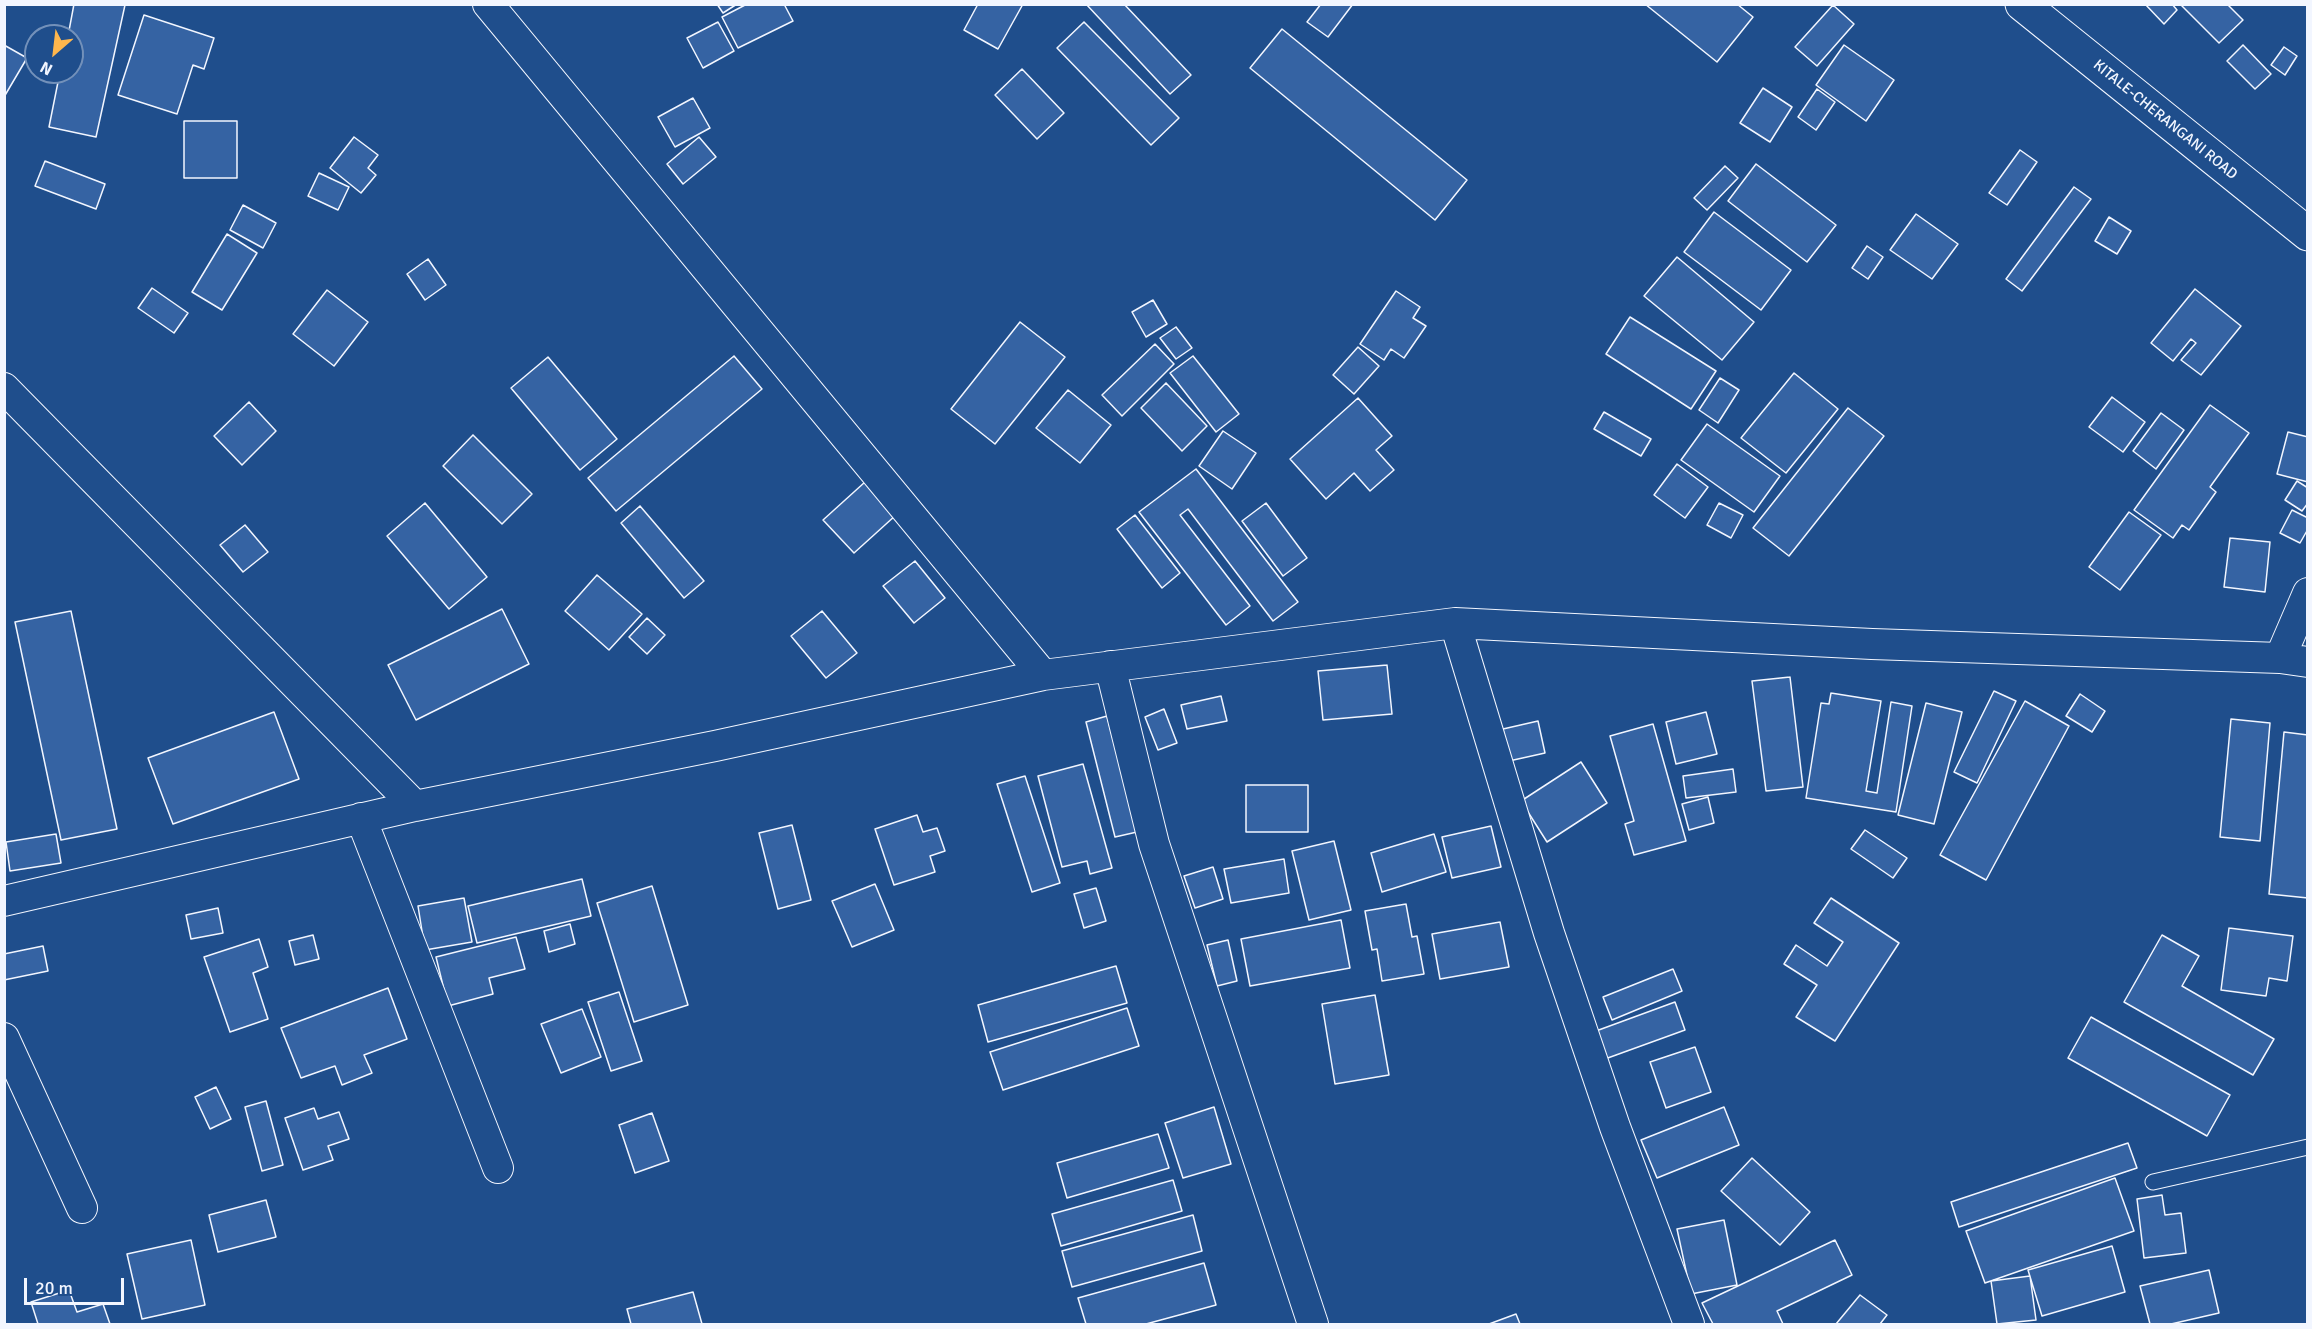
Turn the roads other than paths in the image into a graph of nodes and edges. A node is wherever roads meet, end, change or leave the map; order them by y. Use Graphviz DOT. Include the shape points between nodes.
graph roads {
  1 [pos="488,4"];
  2 [pos="2022,4"];
  3 [pos="2307,234"];
  4 [pos="4,388"];
  5 [pos="2307,593"];
  6 [pos="1455,622"];
  7 [pos="2294,660"];
  8 [pos="1110,666"];
  9 [pos="1042,675"];
  10 [pos="415,806"];
  11 [pos="361,818"];
  12 [pos="4,901"];
  13 [pos="4,1038"];
  14 [pos="2307,1147"];
  15 [pos="498,1168"];
  16 [pos="2153,1182"];
  17 [pos="82,1208"];
  18 [pos="1313,1324"];
  19 [pos="1689,1324"];
  1 -- 9 [label="street"];
  2 -- 3 [label="main road, KITALE-CHERANGANI ROAD"];
  4 -- 10 [label="street"];
  5 -- 7 [label="street"];
  6 -- 7 [label="street" via="1872,644"];
  6 -- 8 [label="street"];
  6 -- 19 [label="street" via="1549,933 1615,1127"];
  8 -- 9 [label="street"];
  8 -- 18 [label="street" via="1154,844"];
  9 -- 10 [label="street"];
  10 -- 11 [label="street"];
  11 -- 12 [label="street"];
  11 -- 15 [label="street"];
  13 -- 17 [label="street"];
  14 -- 16 [label="lane"];
}
